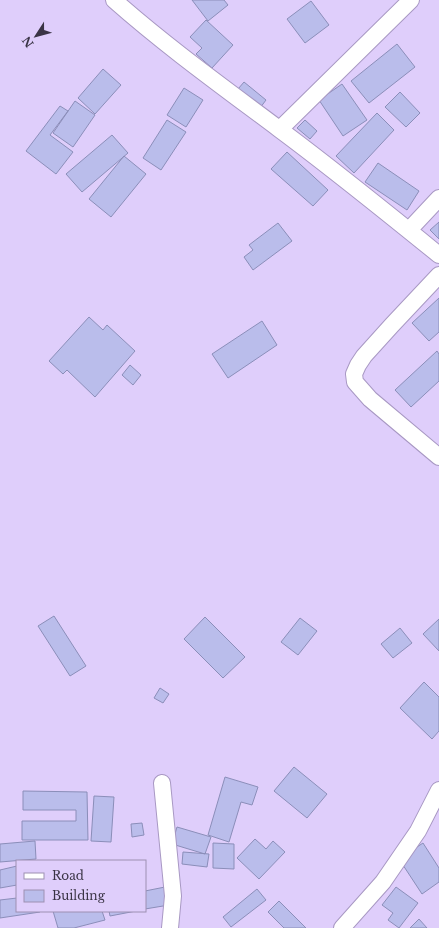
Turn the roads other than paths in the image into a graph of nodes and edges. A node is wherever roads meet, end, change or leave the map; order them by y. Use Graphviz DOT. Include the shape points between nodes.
graph roads {
  1 [pos="114,0"];
  2 [pos="411,0"];
  3 [pos="280,129"];
  4 [pos="439,198"];
  5 [pos="409,230"];
  6 [pos="439,255"];
  7 [pos="439,275"];
  8 [pos="439,457"];
  9 [pos="162,784"];
  10 [pos="439,790"];
  11 [pos="170,928"];
  12 [pos="342,928"];
  1 -- 3 [label="street" via="142,25"];
  2 -- 3 [label="street"];
  3 -- 5 [label="street"];
  4 -- 5 [label="street"];
  5 -- 6 [label="street"];
  7 -- 8 [label="street" via="364,356 354,374 355,382 370,399"];
  9 -- 11 [label="street" via="173,896"];
  10 -- 12 [label="street" via="418,831 383,882"];
}
